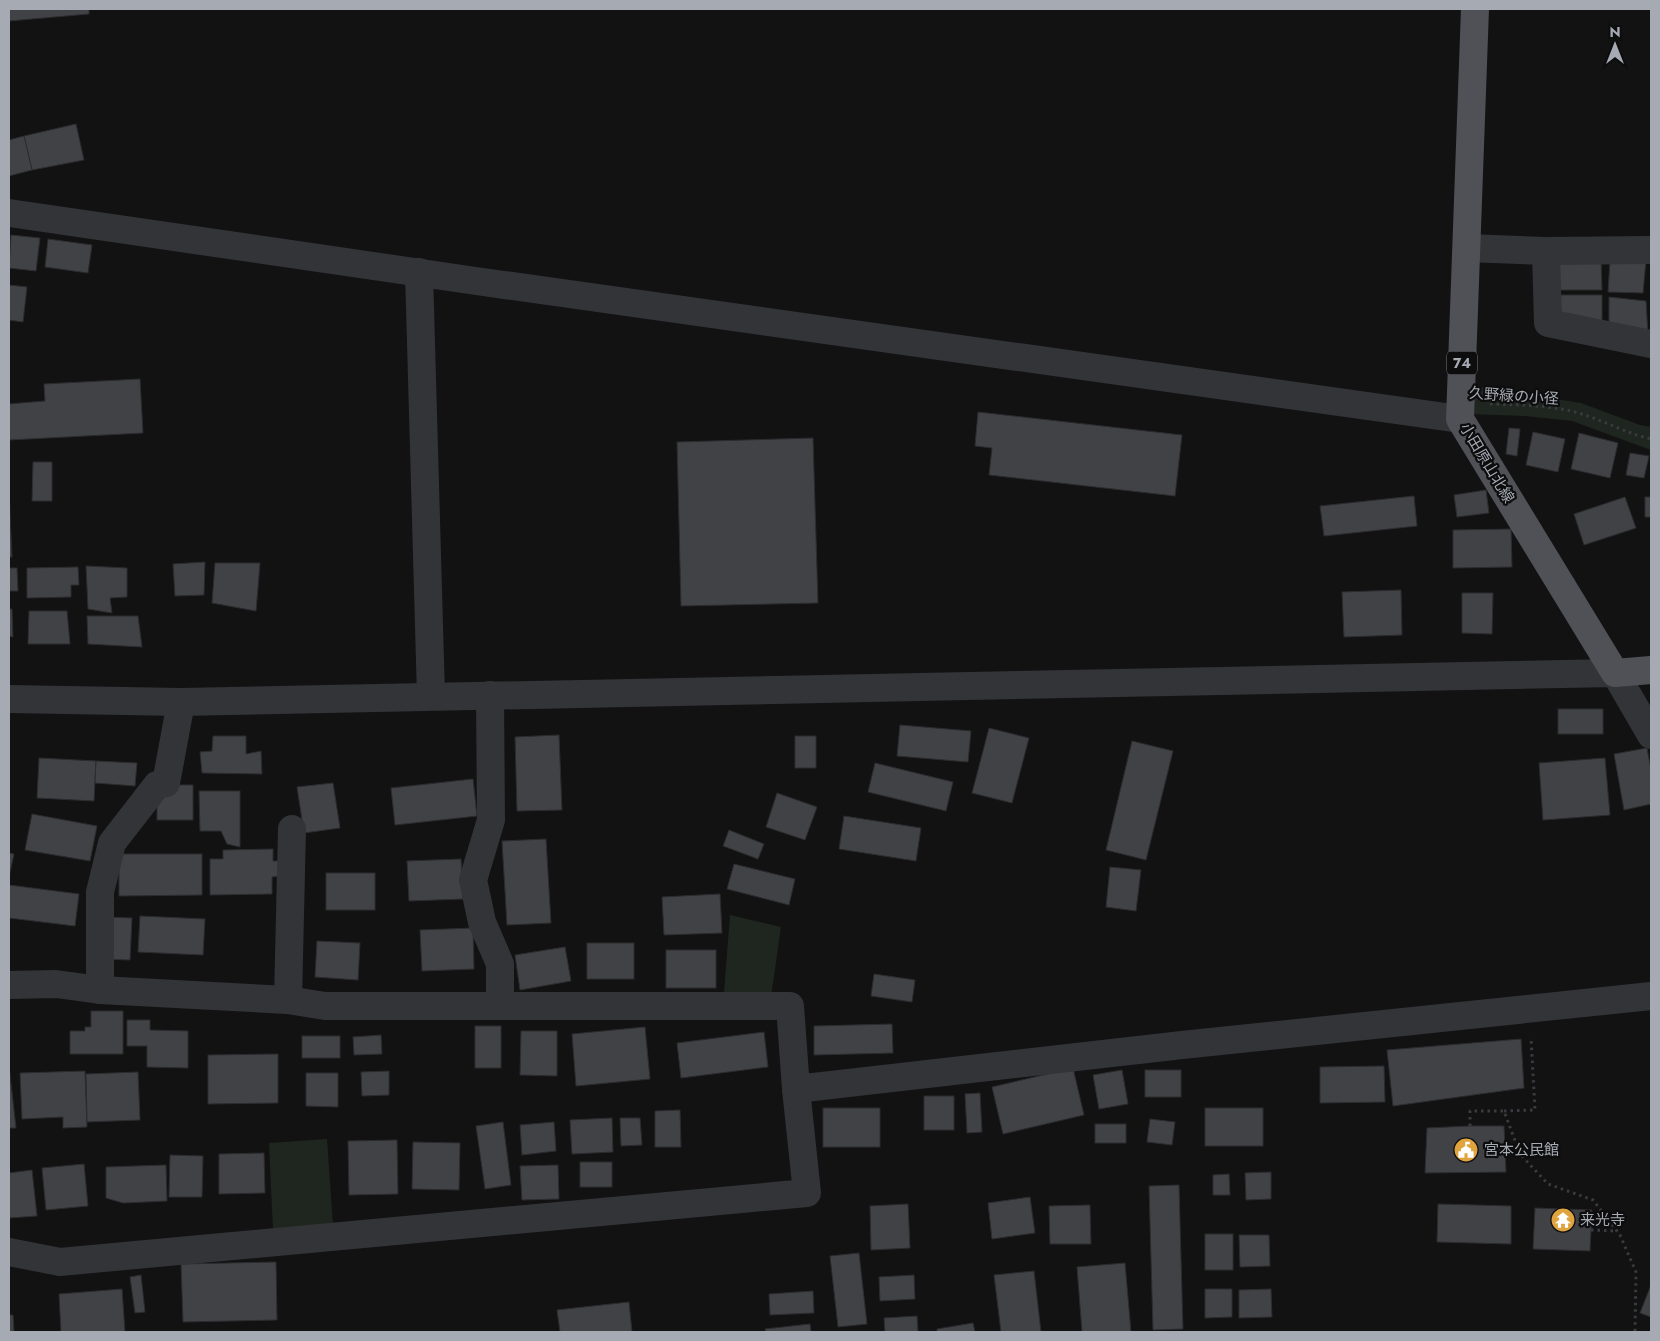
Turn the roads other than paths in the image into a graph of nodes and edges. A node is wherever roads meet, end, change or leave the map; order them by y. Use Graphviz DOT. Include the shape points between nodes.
graph roads {
  1 [pos="1475,9"];
  2 [pos="9,213"];
  3 [pos="1467,248"];
  4 [pos="1651,250"];
  5 [pos="1546,251"];
  6 [pos="419,272"];
  7 [pos="1651,344"];
  8 [pos="1460,411"];
  9 [pos="1651,670"];
  10 [pos="1615,673"];
  11 [pos="431,696"];
  12 [pos="490,696"];
  13 [pos="9,699"];
  14 [pos="181,702"];
  15 [pos="1651,735"];
  16 [pos="292,830"];
  17 [pos="9,985"];
  18 [pos="100,990"];
  19 [pos="1651,996"];
  20 [pos="288,1000"];
  21 [pos="500,1006"];
  22 [pos="796,1089"];
  23 [pos="9,1252"];
  1 -- 3 [label="main road, 小田原山北線 / 74"];
  2 -- 6 [label="street"];
  3 -- 5 [label="street"];
  3 -- 8 [label="main road, 小田原山北線 / 74"];
  4 -- 5 [label="street"];
  5 -- 7 [label="street" via="1548,323"];
  6 -- 8 [label="street"];
  6 -- 11 [label="street"];
  8 -- 10 [label="main road, 小田原山北線"];
  9 -- 10 [label="main road"];
  10 -- 12 [label="street"];
  10 -- 15 [label="street"];
  11 -- 12 [label="street"];
  11 -- 14 [label="street"];
  12 -- 21 [label="street" via="491,820 473,880 482,922 500,964"];
  13 -- 14 [label="street"];
  14 -- 18 [label="street" via="166,783 157,786 112,843 100,892"];
  16 -- 20 [label="street"];
  17 -- 18 [label="street" via="56,984"];
  18 -- 20 [label="street"];
  19 -- 22 [label="street"];
  20 -- 21 [label="street" via="325,1006"];
  21 -- 22 [label="street" via="790,1006"];
  22 -- 23 [label="street" via="808,1193 60,1262"];
}
